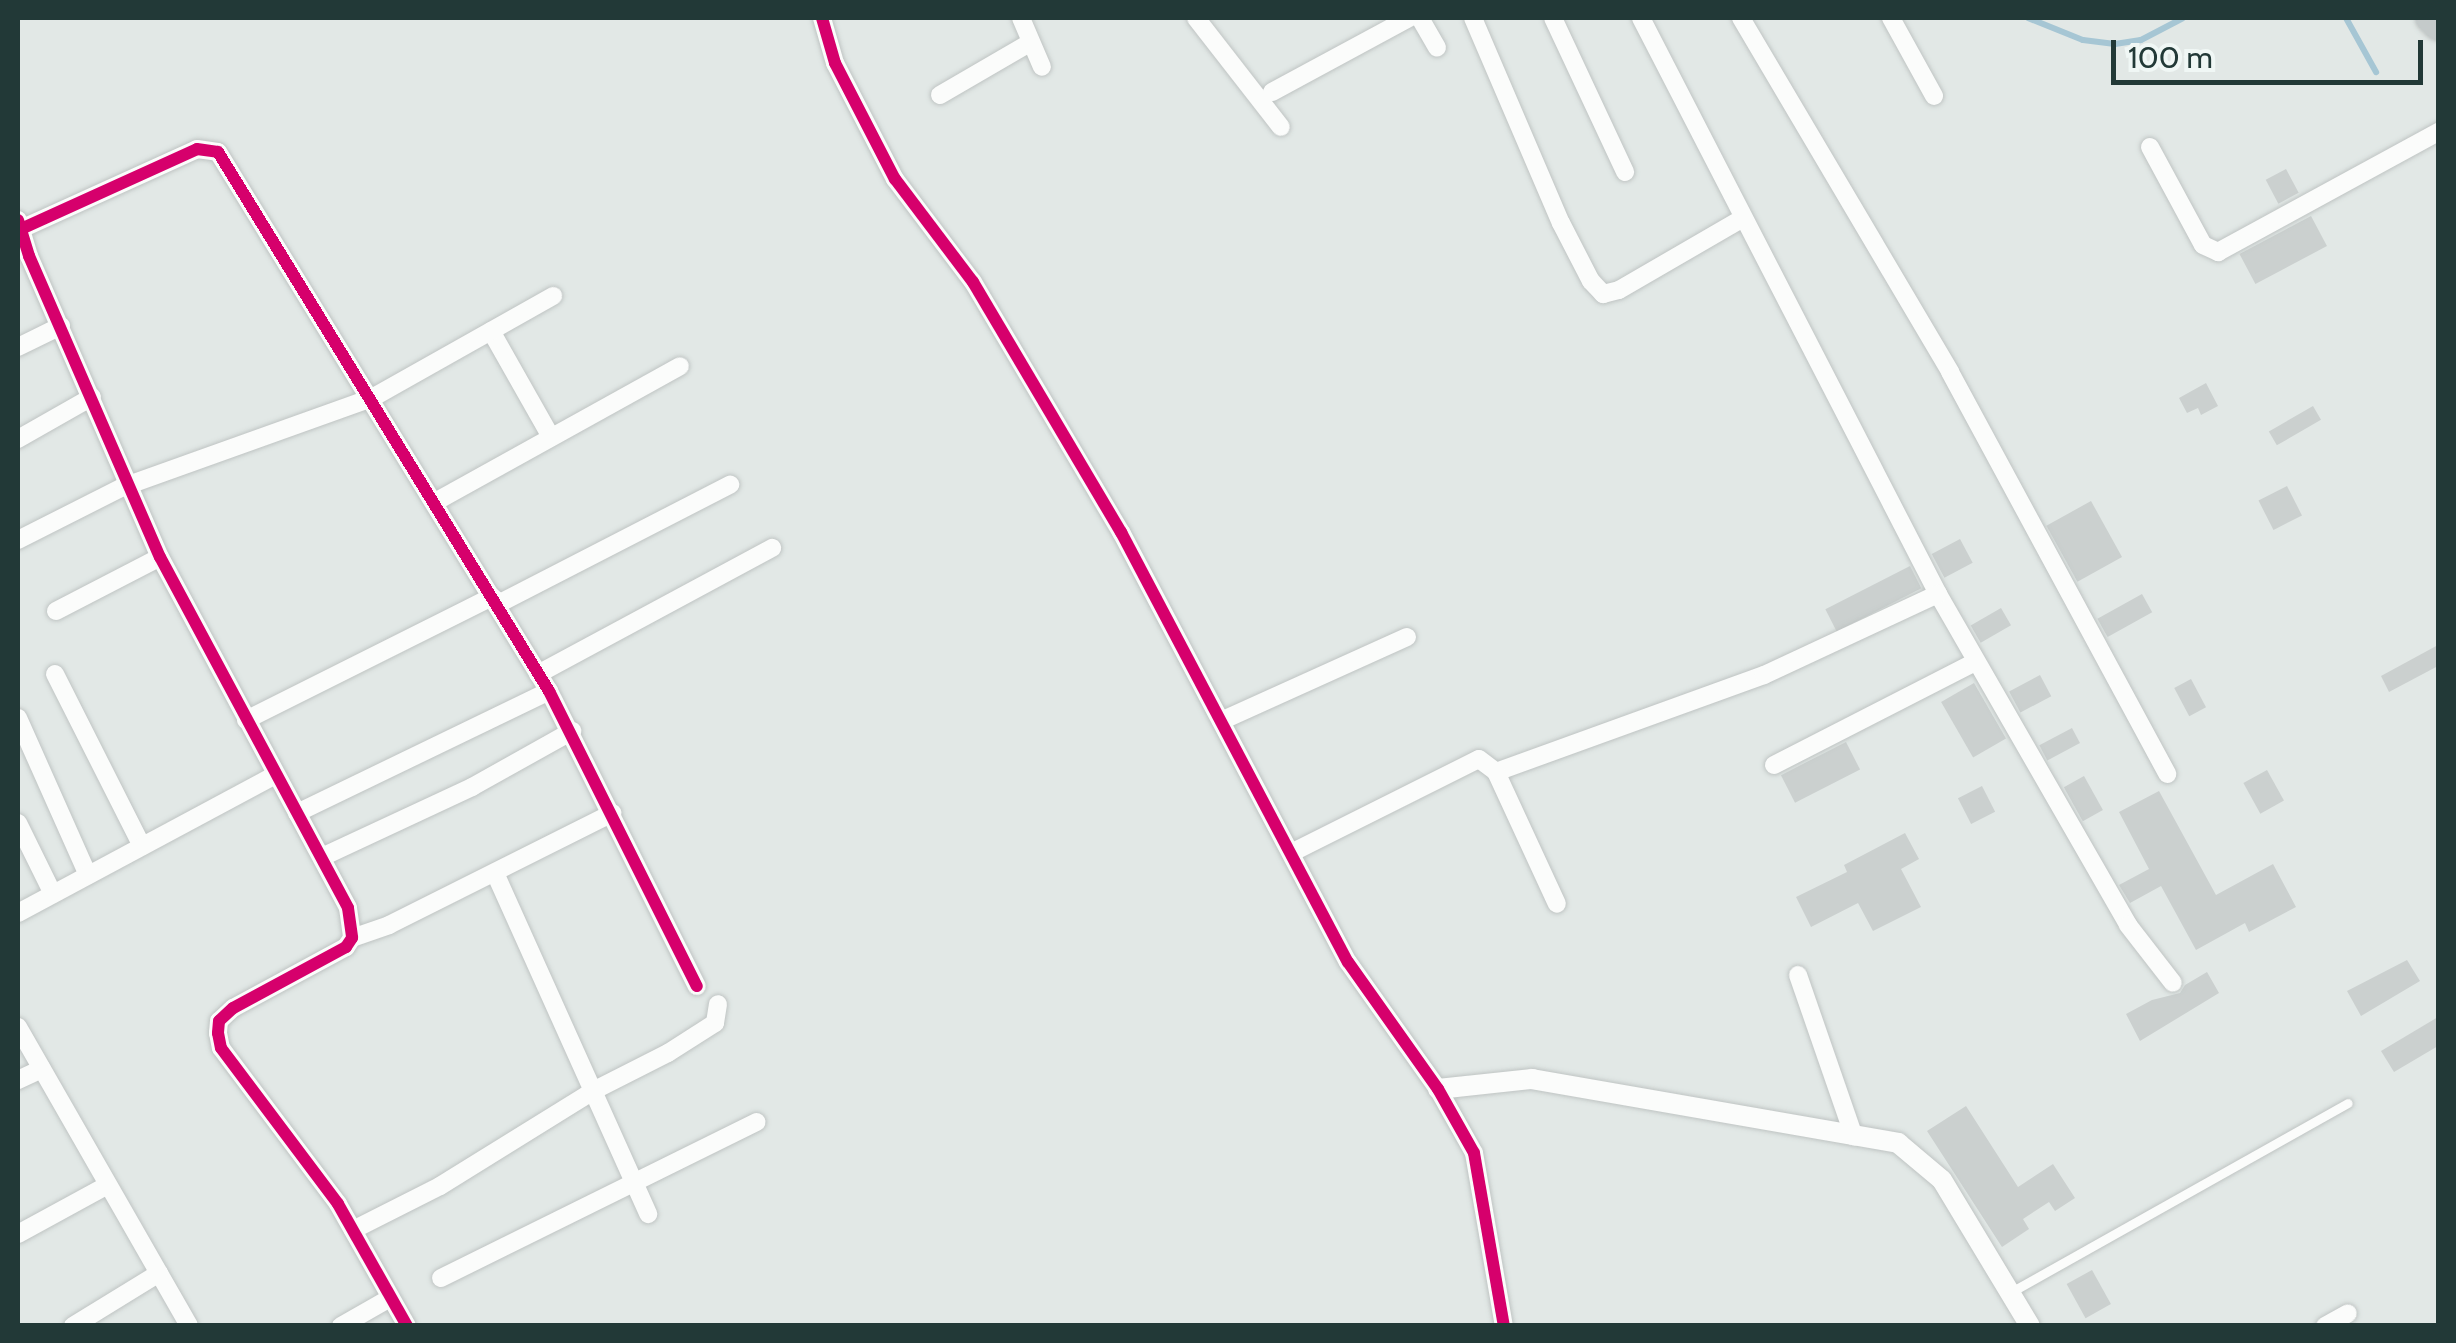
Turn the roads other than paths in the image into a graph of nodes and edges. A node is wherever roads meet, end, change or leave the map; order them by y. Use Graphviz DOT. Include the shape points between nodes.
graph roads {
  1 [pos="822,18"];
  2 [pos="1020,18"];
  3 [pos="1196,18"];
  4 [pos="1408,18"];
  5 [pos="1420,18"];
  6 [pos="1473,18"];
  7 [pos="1552,18"];
  8 [pos="1641,18"];
  9 [pos="1741,18"];
  10 [pos="1891,18"];
  11 [pos="2430,18"];
  12 [pos="2438,26"];
  13 [pos="1031,42"];
  14 [pos="1437,48"];
  15 [pos="1042,67"];
  16 [pos="1272,92"];
  17 [pos="940,95"];
  18 [pos="1934,96"];
  19 [pos="1281,127"];
  20 [pos="2438,132"];
  21 [pos="2150,147"];
  22 [pos="1626,172"];
  23 [pos="1743,218"];
  24 [pos="19,224"];
  25 [pos="553,296"];
  26 [pos="61,326"];
  27 [pos="490,331"];
  28 [pos="18,347"];
  29 [pos="680,366"];
  30 [pos="92,397"];
  31 [pos="372,398"];
  32 [pos="552,437"];
  33 [pos="18,439"];
  34 [pos="730,485"];
  35 [pos="130,486"];
  36 [pos="434,502"];
  37 [pos="18,540"];
  38 [pos="772,548"];
  39 [pos="160,557"];
  40 [pos="1938,594"];
  41 [pos="492,597"];
  42 [pos="56,611"];
  43 [pos="1407,637"];
  44 [pos="1975,662"];
  45 [pos="55,674"];
  46 [pos="538,674"];
  47 [pos="550,691"];
  48 [pos="18,718"];
  49 [pos="246,720"];
  50 [pos="1221,722"];
  51 [pos="572,731"];
  52 [pos="1774,765"];
  53 [pos="1496,772"];
  54 [pos="2167,774"];
  55 [pos="275,775"];
  56 [pos="297,814"];
  57 [pos="614,814"];
  58 [pos="18,823"];
  59 [pos="142,846"];
  60 [pos="1290,853"];
  61 [pos="322,857"];
  62 [pos="495,873"];
  63 [pos="88,876"];
  64 [pos="52,894"];
  65 [pos="1557,904"];
  66 [pos="18,913"];
  67 [pos="352,938"];
  68 [pos="1798,975"];
  69 [pos="2174,983"];
  70 [pos="697,986"];
  71 [pos="718,1004"];
  72 [pos="18,1027"];
  73 [pos="42,1069"];
  74 [pos="18,1080"];
  75 [pos="1438,1089"];
  76 [pos="593,1091"];
  77 [pos="2348,1103"];
  78 [pos="756,1122"];
  79 [pos="1854,1137"];
  80 [pos="635,1184"];
  81 [pos="108,1185"];
  82 [pos="648,1214"];
  83 [pos="352,1230"];
  84 [pos="18,1234"];
  85 [pos="159,1273"];
  86 [pos="441,1278"];
  87 [pos="2011,1292"];
  88 [pos="390,1298"];
  89 [pos="2348,1313"];
  90 [pos="73,1326"];
  91 [pos="189,1326"];
  92 [pos="341,1326"];
  93 [pos="407,1326"];
  94 [pos="1504,1326"];
  95 [pos="2030,1326"];
  96 [pos="2325,1326"];
  1 -- 50 [label="street" via="836,63 896,179 973,282 1121,532"];
  2 -- 13 [label="street"];
  3 -- 19 [label="street"];
  4 -- 16 [label="street"];
  5 -- 14 [label="street"];
  6 -- 23 [label="street" via="1561,223 1603,294"];
  7 -- 22 [label="street"];
  8 -- 23 [label="street"];
  9 -- 54 [label="street" via="1950,372"];
  10 -- 18 [label="street"];
  11 -- 12 [label="highway"];
  13 -- 15 [label="street"];
  13 -- 17 [label="street"];
  20 -- 21 [label="street" via="2218,252 2202,246"];
  23 -- 40 [label="street"];
  24 -- 26 [label="street"];
  24 -- 31 [label="street" via="197,150 218,152"];
  25 -- 27 [label="street"];
  26 -- 28 [label="street"];
  26 -- 30 [label="street"];
  27 -- 31 [label="street"];
  27 -- 32 [label="street"];
  29 -- 32 [label="street"];
  30 -- 33 [label="street"];
  30 -- 35 [label="street"];
  31 -- 35 [label="street"];
  31 -- 36 [label="street"];
  32 -- 36 [label="street"];
  34 -- 41 [label="street" via="500,602"];
  35 -- 37 [label="street"];
  35 -- 39 [label="street"];
  36 -- 41 [label="street"];
  38 -- 46 [label="street"];
  39 -- 42 [label="street"];
  39 -- 49 [label="street"];
  40 -- 44 [label="street"];
  40 -- 53 [label="street" via="1764,674"];
  41 -- 46 [label="street"];
  41 -- 49 [label="street"];
  43 -- 50 [label="street"];
  44 -- 52 [label="street"];
  44 -- 69 [label="street" via="2128,925"];
  45 -- 59 [label="street"];
  46 -- 47 [label="street"];
  47 -- 51 [label="street"];
  47 -- 56 [label="street"];
  48 -- 63 [label="street"];
  49 -- 55 [label="street"];
  50 -- 60 [label="street"];
  51 -- 57 [label="street"];
  51 -- 61 [label="street" via="472,787"];
  53 -- 60 [label="street" via="1485,760 1471,760"];
  53 -- 65 [label="street"];
  55 -- 56 [label="street"];
  55 -- 59 [label="street"];
  56 -- 61 [label="street"];
  57 -- 62 [label="street"];
  57 -- 70 [label="street"];
  58 -- 64 [label="street"];
  59 -- 63 [label="street"];
  60 -- 75 [label="street" via="1348,962"];
  61 -- 67 [label="street" via="348,908"];
  62 -- 67 [label="street"];
  62 -- 76 [label="street"];
  63 -- 64 [label="street"];
  64 -- 66 [label="street"];
  67 -- 83 [label="street" via="333,956 233,1008 218,1033 221,1048"];
  68 -- 79 [label="street"];
  71 -- 76 [label="street" via="715,1023"];
  72 -- 73 [label="street"];
  73 -- 74 [label="street"];
  73 -- 81 [label="street"];
  75 -- 79 [label="street" via="1532,1078"];
  75 -- 94 [label="street" via="1474,1153"];
  76 -- 80 [label="street"];
  76 -- 83 [label="street" via="440,1186"];
  77 -- 87 [label="lane"];
  78 -- 80 [label="street"];
  79 -- 87 [label="street" via="1898,1144 1922,1159 1967,1216"];
  80 -- 82 [label="street"];
  80 -- 86 [label="street"];
  81 -- 84 [label="street"];
  81 -- 85 [label="street"];
  83 -- 88 [label="street"];
  85 -- 90 [label="street"];
  85 -- 91 [label="street"];
  87 -- 95 [label="street"];
  88 -- 92 [label="street"];
  88 -- 93 [label="street"];
  89 -- 96 [label="street"];
}
